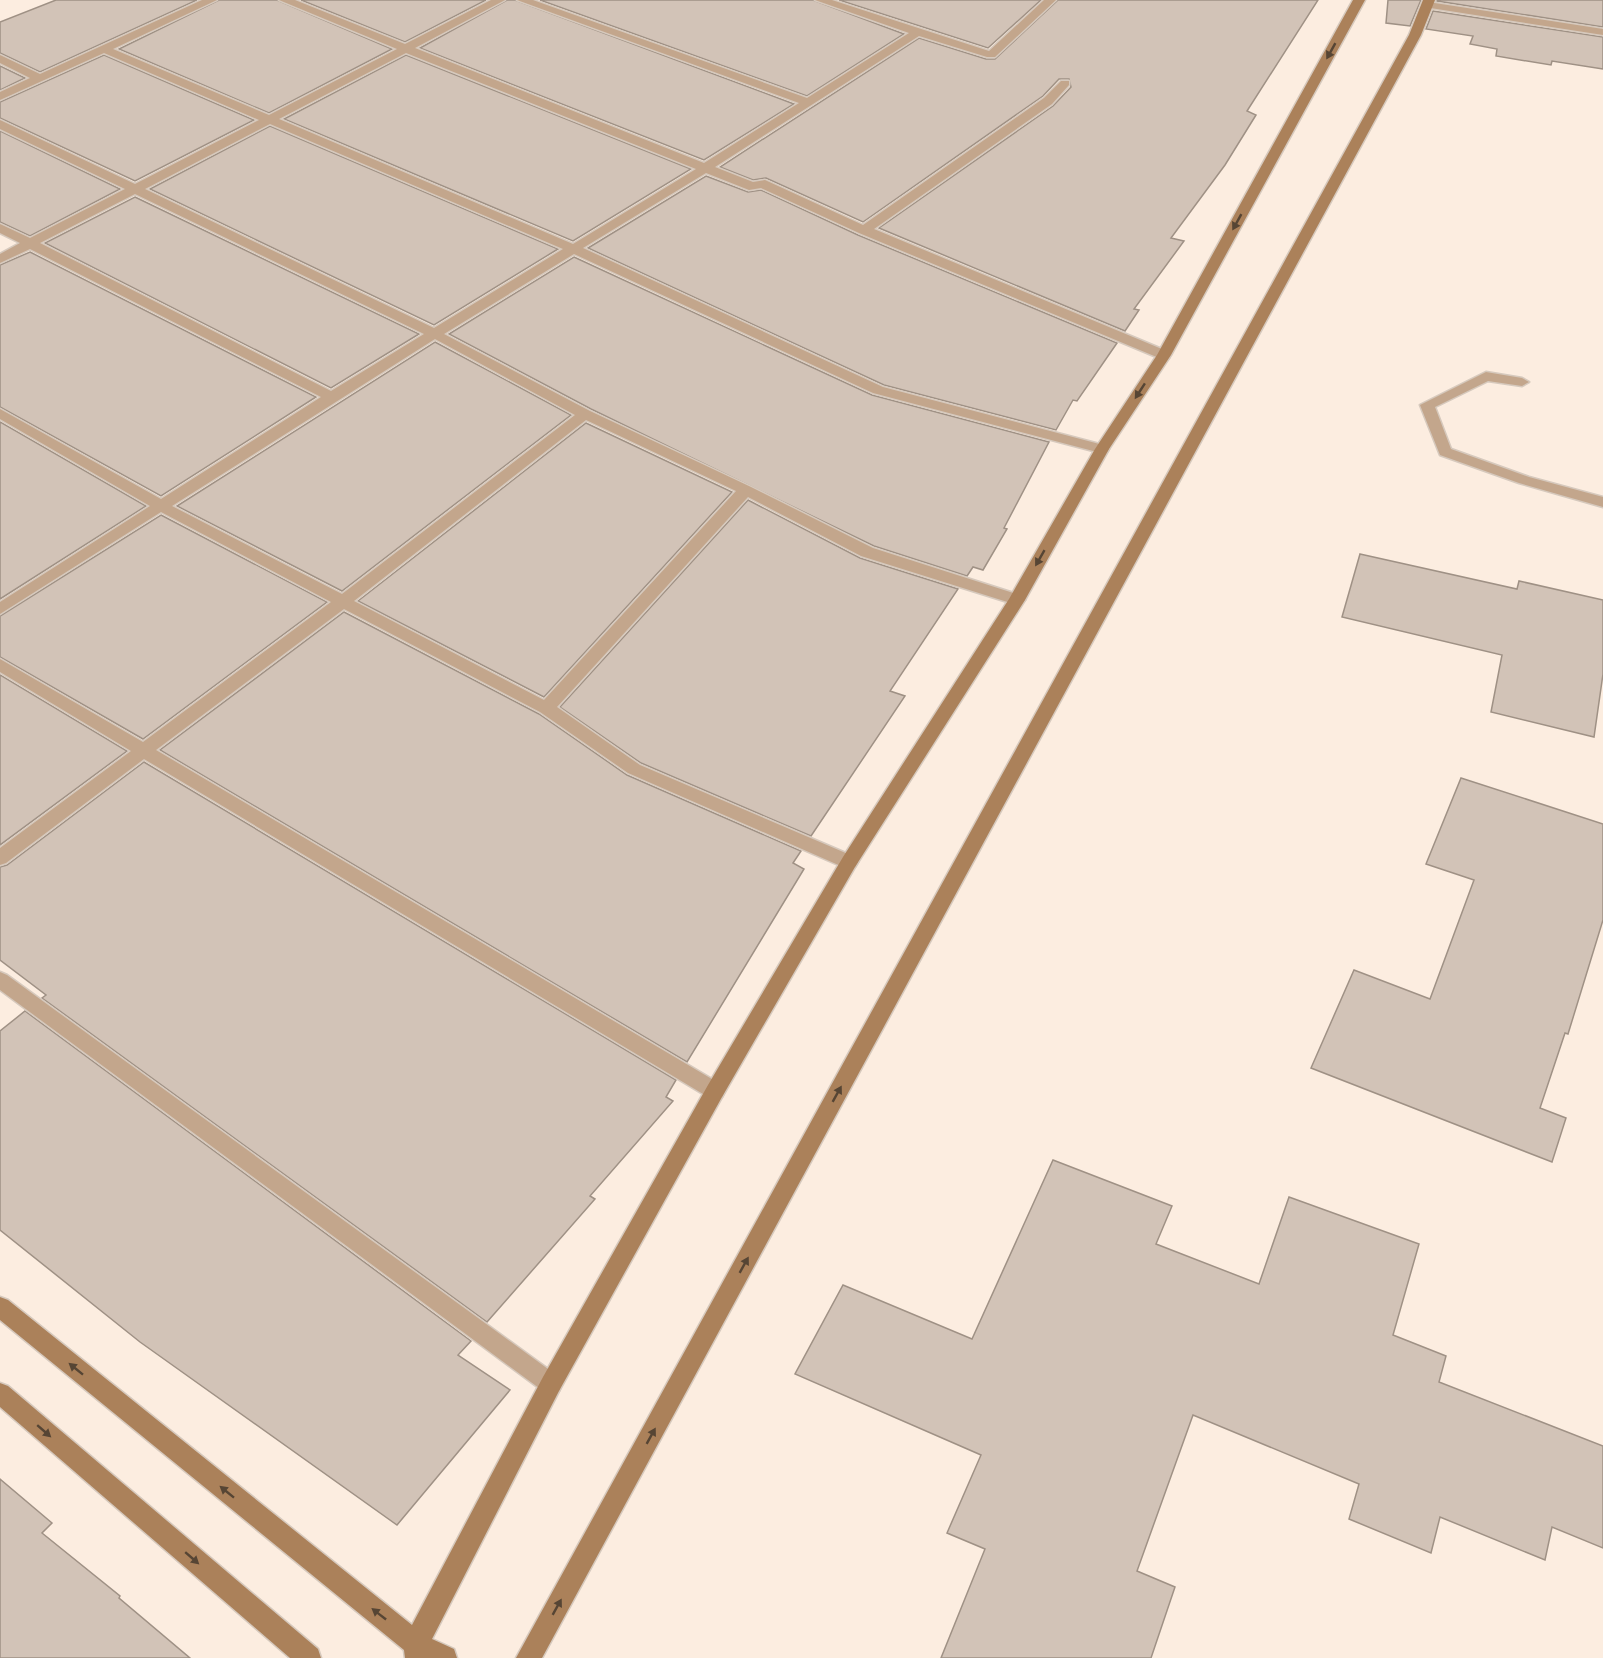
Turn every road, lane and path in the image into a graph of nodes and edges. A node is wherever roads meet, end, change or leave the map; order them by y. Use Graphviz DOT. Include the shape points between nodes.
graph roads {
  1 [pos="211,0"];
  2 [pos="285,0"];
  3 [pos="499,0"];
  4 [pos="523,0"];
  5 [pos="821,0"];
  6 [pos="1050,0"];
  7 [pos="1359,0"];
  8 [pos="1428,2"];
  9 [pos="918,33"];
  10 [pos="1603,33"];
  11 [pos="104,49"];
  12 [pos="406,49"];
  13 [pos="0,58"];
  14 [pos="39,78"];
  15 [pos="1065,83"];
  16 [pos="0,96"];
  17 [pos="807,102"];
  18 [pos="269,120"];
  19 [pos="0,124"];
  20 [pos="707,167"];
  21 [pos="137,188"];
  22 [pos="0,228"];
  23 [pos="864,230"];
  24 [pos="30,243"];
  25 [pos="574,249"];
  26 [pos="0,259"];
  27 [pos="435,334"];
  28 [pos="1164,355"];
  29 [pos="1522,382"];
  30 [pos="332,397"];
  31 [pos="0,413"];
  32 [pos="585,414"];
  33 [pos="1102,449"];
  34 [pos="746,490"];
  35 [pos="1603,502"];
  36 [pos="161,506"];
  37 [pos="1017,600"];
  38 [pos="342,602"];
  39 [pos="0,609"];
  40 [pos="0,665"];
  41 [pos="546,708"];
  42 [pos="143,751"];
  43 [pos="0,858"];
  44 [pos="849,862"];
  45 [pos="0,980"];
  46 [pos="715,1091"];
  47 [pos="0,1307"];
  48 [pos="551,1384"];
  49 [pos="0,1393"];
  50 [pos="416,1651"];
  51 [pos="309,1658"];
  52 [pos="445,1658"];
  53 [pos="528,1658"];
  1 -- 11 [label="street"];
  2 -- 12 [label="street"];
  3 -- 12 [label="street"];
  4 -- 17 [label="street"];
  5 -- 9 [label="street"];
  6 -- 9 [label="street" via="991,55"];
  7 -- 28 [label="street, one-way"];
  8 -- 10 [label="street"];
  53 -- 8 [label="street, one-way" via="1409,46"];
  9 -- 17 [label="street"];
  11 -- 14 [label="street"];
  11 -- 18 [label="street"];
  12 -- 18 [label="street"];
  12 -- 20 [label="street"];
  13 -- 14 [label="street"];
  14 -- 16 [label="street"];
  15 -- 23 [label="street" via="1048,101"];
  17 -- 20 [label="street"];
  18 -- 21 [label="street"];
  18 -- 25 [label="street"];
  19 -- 21 [label="street"];
  20 -- 23 [label="street" via="753,186 761,183"];
  20 -- 25 [label="street"];
  21 -- 24 [label="street"];
  21 -- 27 [label="street"];
  22 -- 24 [label="street"];
  23 -- 28 [label="street"];
  24 -- 26 [label="street"];
  24 -- 30 [label="street"];
  25 -- 27 [label="street"];
  25 -- 33 [label="street" via="878,390"];
  27 -- 30 [label="street"];
  27 -- 32 [label="street"];
  28 -- 33 [label="street, one-way"];
  29 -- 35 [label="street" via="1486,376 1427,405 1444,452"];
  30 -- 36 [label="street"];
  31 -- 36 [label="street"];
  32 -- 34 [label="street"];
  32 -- 38 [label="street"];
  33 -- 37 [label="street, one-way"];
  34 -- 37 [label="street" via="867,552"];
  34 -- 41 [label="street"];
  36 -- 38 [label="street"];
  36 -- 39 [label="street"];
  37 -- 44 [label="street"];
  38 -- 41 [label="street"];
  38 -- 42 [label="street"];
  40 -- 42 [label="street"];
  41 -- 44 [label="street" via="634,769"];
  42 -- 43 [label="street"];
  42 -- 46 [label="street"];
  44 -- 46 [label="street"];
  45 -- 48 [label="street"];
  46 -- 48 [label="street"];
  50 -- 47 [label="street, one-way"];
  48 -- 50 [label="street"];
  49 -- 51 [label="street, one-way"];
  50 -- 52 [label="street"];
}
